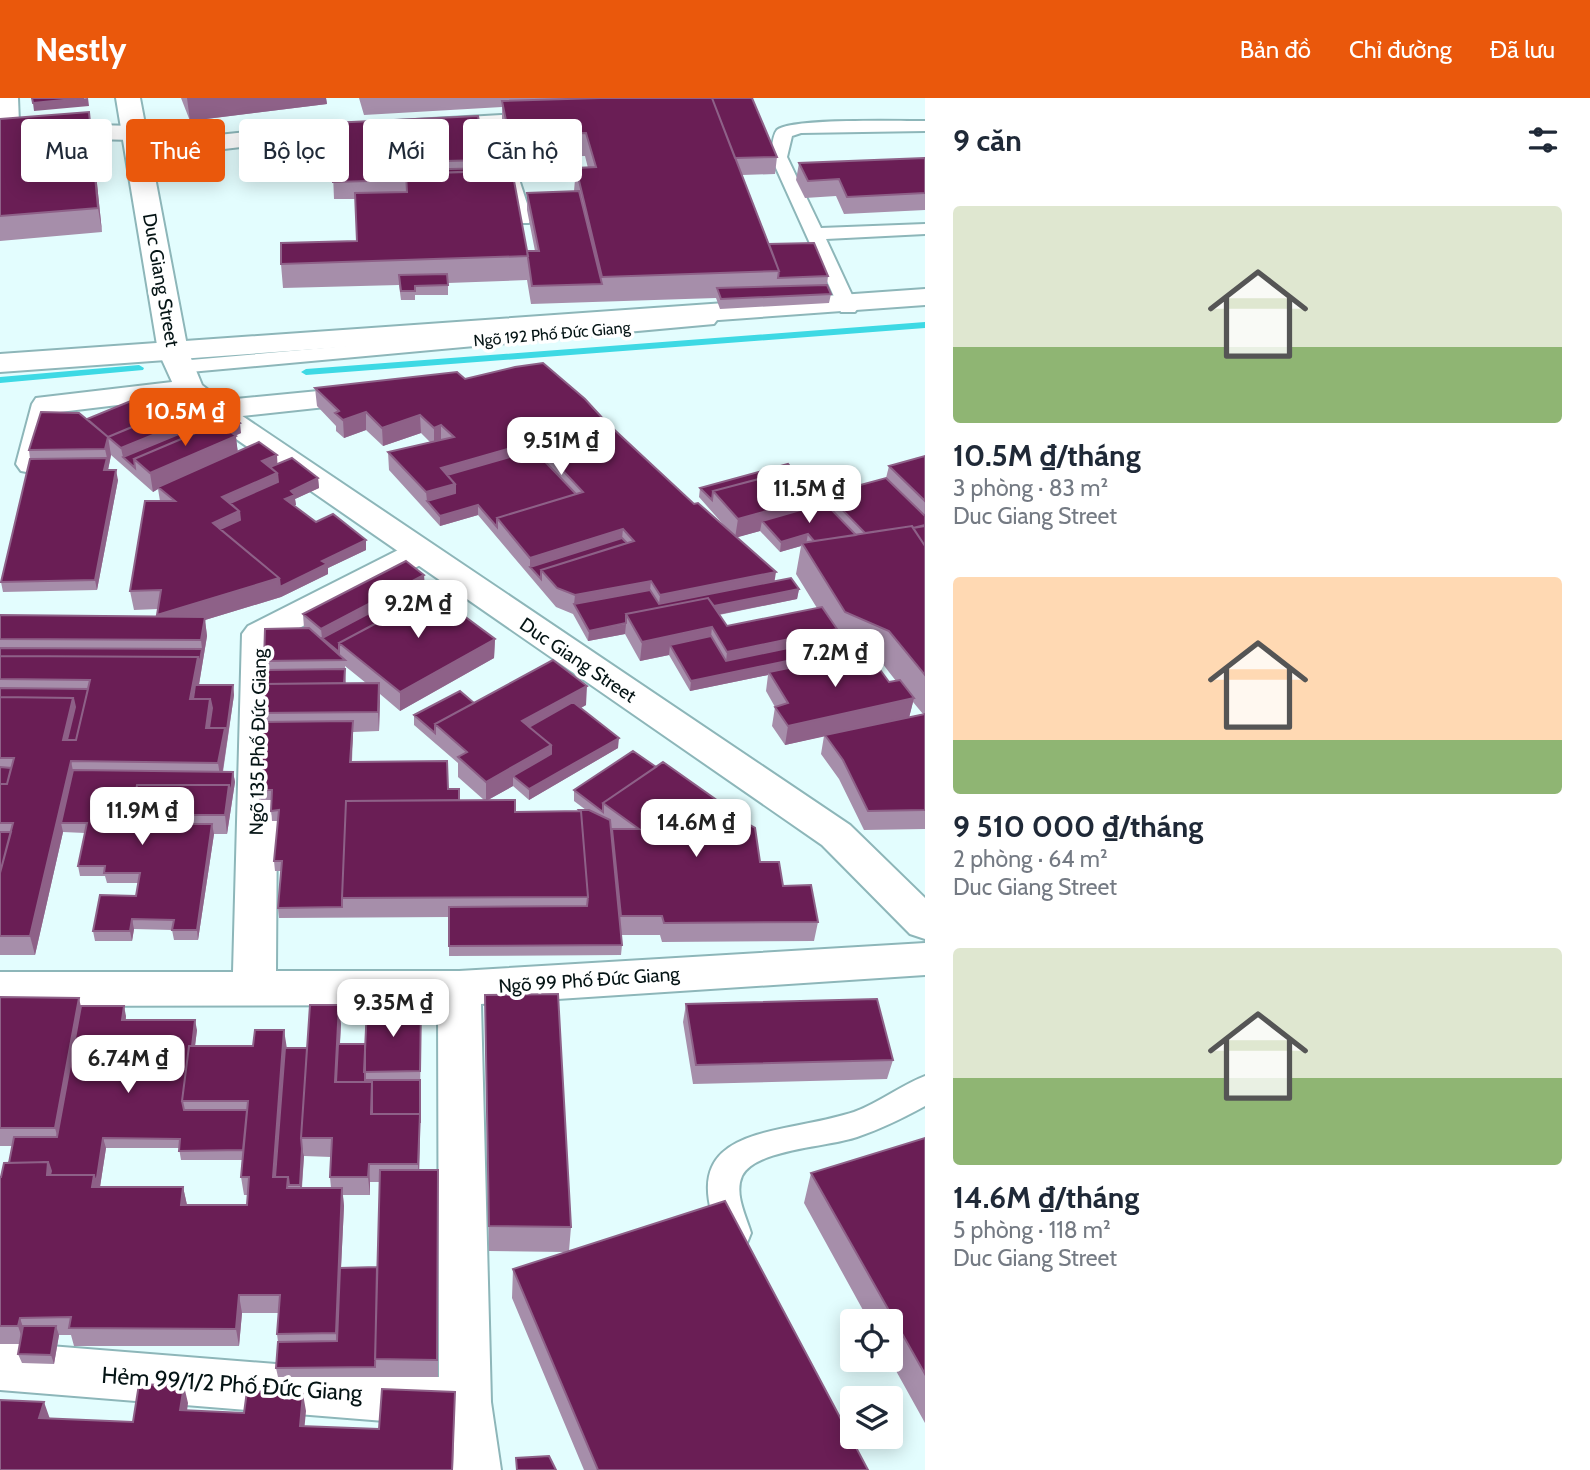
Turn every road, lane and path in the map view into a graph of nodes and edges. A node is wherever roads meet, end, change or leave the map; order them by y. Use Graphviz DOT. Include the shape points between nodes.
graph roads {
  1 [pos="6,98"];
  2 [pos="128,98"];
  3 [pos="572,118"];
  4 [pos="132,119"];
  5 [pos="559,119"];
  6 [pos="463,123"];
  7 [pos="925,126"];
  8 [pos="4,130"];
  9 [pos="225,138"];
  10 [pos="126,143"];
  11 [pos="145,182"];
  12 [pos="511,182"];
  13 [pos="523,219"];
  14 [pos="925,229"];
  15 [pos="814,234"];
  16 [pos="925,300"];
  17 [pos="847,305"];
  18 [pos="0,363"];
  19 [pos="189,379"];
  20 [pos="392,393"];
  21 [pos="23,495"];
  22 [pos="420,552"];
  23 [pos="925,923"];
  24 [pos="925,959"];
  25 [pos="254,988"];
  26 [pos="458,988"];
  27 [pos="0,989"];
  28 [pos="925,1089"];
  29 [pos="749,1264"];
  30 [pos="0,1366"];
  31 [pos="465,1402"];
  32 [pos="474,1470"];
  1 -- 8 [label="street"];
  2 -- 4 [label="street, Duc Giang Street"];
  3 -- 5 [label="street"];
  6 -- 9 [label="street" via="345,118"];
  7 -- 15 [label="lane" via="799,128 784,134 779,157"];
  8 -- 10 [label="street"];
  11 -- 19 [label="street, Duc Giang Street"];
  12 -- 13 [label="lane"];
  14 -- 15 [label="lane"];
  15 -- 17 [label="lane"];
  16 -- 17 [label="street"];
  17 -- 19 [label="street"];
  18 -- 19 [label="street"];
  19 -- 20 [label="street"];
  19 -- 21 [label="street" via="47,404"];
  19 -- 22 [label="street, Duc Giang Street"];
  22 -- 23 [label="street, Duc Giang Street" via="836,835"];
  22 -- 25 [label="street, Ngõ 135 Phố Đức Giang" via="260,634"];
  24 -- 26 [label="street, Ngõ 99 Phố Đức Giang"];
  25 -- 26 [label="street, Ngõ 99 Phố Đức Giang"];
  25 -- 27 [label="street, Ngõ 99 Phố Đức Giang"];
  26 -- 31 [label="street"];
  28 -- 29 [label="lane" via="853,1125 757,1146 731,1162 722,1186 729,1220"];
  30 -- 31 [label="street, Hẻm 99/1/2 Phố Đức Giang"];
  31 -- 32 [label="street"];
}
